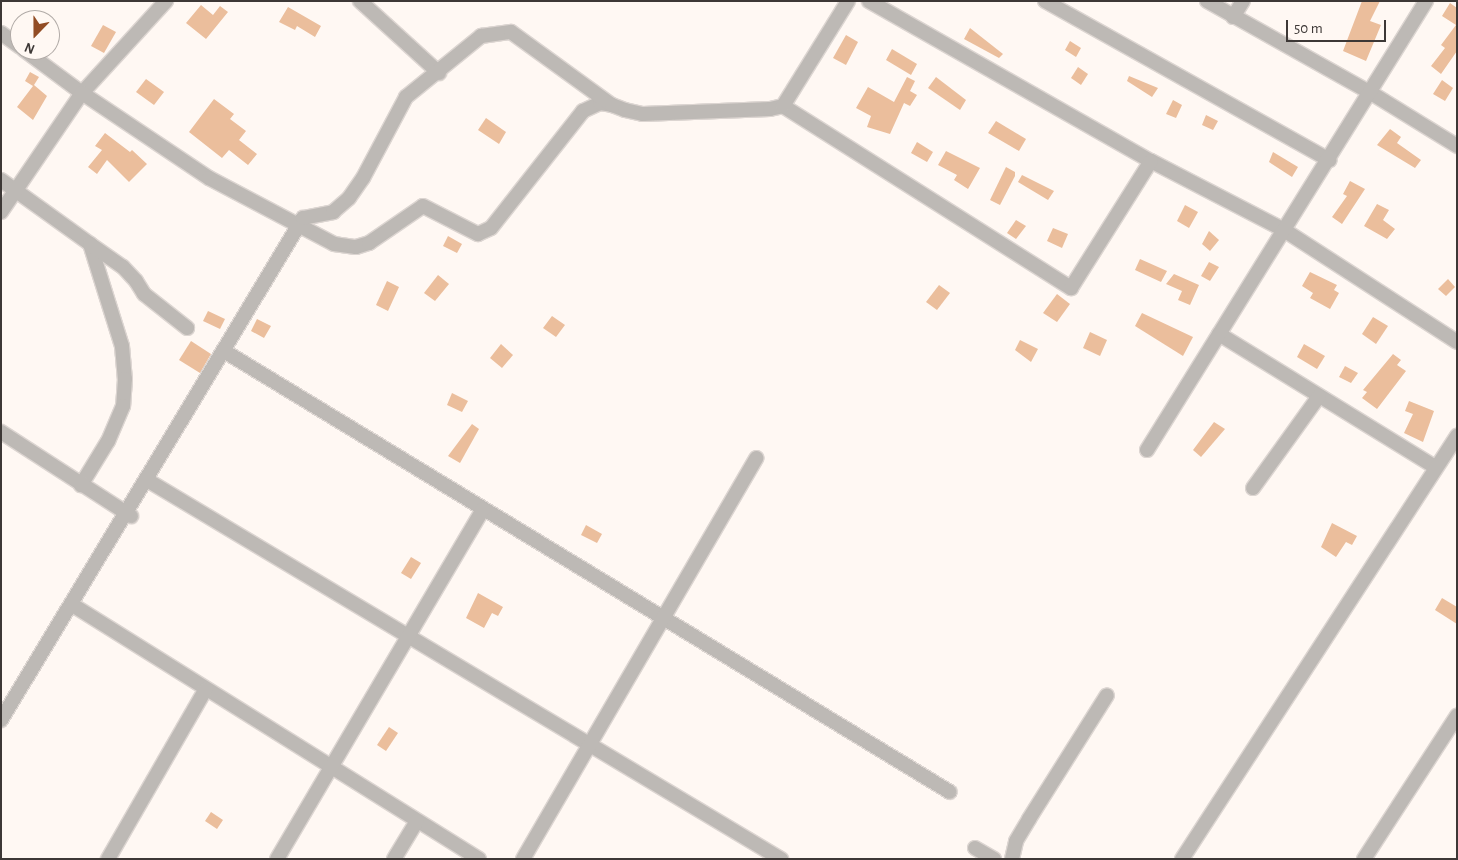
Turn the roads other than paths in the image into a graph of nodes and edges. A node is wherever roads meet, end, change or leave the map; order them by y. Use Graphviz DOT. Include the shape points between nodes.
graph roads {
  1 [pos="166,1"];
  2 [pos="360,1"];
  3 [pos="848,1"];
  4 [pos="869,1"];
  5 [pos="1045,1"];
  6 [pos="1207,1"];
  7 [pos="1243,1"];
  8 [pos="1426,1"];
  9 [pos="1233,16"];
  10 [pos="37,60"];
  11 [pos="439,73"];
  12 [pos="82,93"];
  13 [pos="1371,93"];
  14 [pos="612,105"];
  15 [pos="783,106"];
  16 [pos="1457,146"];
  17 [pos="1330,160"];
  18 [pos="1151,161"];
  19 [pos="1,180"];
  20 [pos="17,189"];
  21 [pos="1,212"];
  22 [pos="300,224"];
  23 [pos="1284,230"];
  24 [pos="90,244"];
  25 [pos="187,328"];
  26 [pos="1219,334"];
  27 [pos="1457,342"];
  28 [pos="224,351"];
  29 [pos="1319,396"];
  30 [pos="1,432"];
  31 [pos="1457,436"];
  32 [pos="1147,450"];
  33 [pos="756,458"];
  34 [pos="1435,467"];
  35 [pos="146,480"];
  36 [pos="82,485"];
  37 [pos="1253,488"];
  38 [pos="483,509"];
  39 [pos="128,515"];
  40 [pos="71,604"];
  41 [pos="663,618"];
  42 [pos="409,636"];
  43 [pos="205,690"];
  44 [pos="1107,695"];
  45 [pos="1,720"];
  46 [pos="1455,723"];
  47 [pos="589,744"];
  48 [pos="332,769"];
  49 [pos="950,792"];
  50 [pos="416,821"];
  51 [pos="975,848"];
  52 [pos="108,859"];
  53 [pos="277,859"];
  54 [pos="394,859"];
  55 [pos="479,859"];
  56 [pos="522,859"];
  57 [pos="781,859"];
  58 [pos="994,859"];
  59 [pos="1012,859"];
  60 [pos="1182,859"];
  61 [pos="1364,859"];
  1 -- 12 [label="street"];
  2 -- 11 [label="street"];
  3 -- 15 [label="street"];
  4 -- 18 [label="street"];
  5 -- 17 [label="street"];
  6 -- 9 [label="street"];
  7 -- 9 [label="street"];
  8 -- 13 [label="street"];
  9 -- 13 [label="street"];
  10 -- 12 [label="street"];
  11 -- 14 [label="street" via="481,36 510,32"];
  11 -- 22 [label="street" via="406,97 363,178 342,205 333,212 303,218"];
  12 -- 20 [label="street"];
  12 -- 22 [label="street" via="188,165 233,192"];
  13 -- 16 [label="street"];
  13 -- 17 [label="street"];
  14 -- 15 [label="street" via="643,114"];
  14 -- 22 [label="street" via="600,104 583,111 484,232 472,232 423,206 377,239 356,247 334,244"];
  15 -- 18 [label="street" via="1071,288"];
  17 -- 23 [label="street"];
  18 -- 23 [label="street"];
  19 -- 20 [label="street"];
  20 -- 21 [label="street"];
  20 -- 24 [label="street"];
  22 -- 28 [label="street"];
  23 -- 26 [label="street"];
  23 -- 27 [label="street"];
  24 -- 25 [label="street" via="123,267 144,294"];
  24 -- 36 [label="street" via="122,346 125,379 123,406 108,441"];
  26 -- 29 [label="street"];
  26 -- 32 [label="street"];
  28 -- 35 [label="street"];
  28 -- 38 [label="street"];
  29 -- 34 [label="street"];
  29 -- 37 [label="street"];
  30 -- 36 [label="street"];
  31 -- 34 [label="street"];
  33 -- 41 [label="street"];
  34 -- 60 [label="street"];
  35 -- 39 [label="street"];
  35 -- 42 [label="street"];
  36 -- 39 [label="street"];
  38 -- 41 [label="street"];
  38 -- 42 [label="street"];
  39 -- 40 [label="street"];
  40 -- 43 [label="street"];
  40 -- 45 [label="street"];
  41 -- 47 [label="street"];
  41 -- 49 [label="street"];
  42 -- 47 [label="street"];
  42 -- 48 [label="street"];
  43 -- 48 [label="street"];
  43 -- 52 [label="street"];
  44 -- 59 [label="street" via="1016,841"];
  46 -- 61 [label="street"];
  47 -- 56 [label="street"];
  47 -- 57 [label="street"];
  48 -- 50 [label="street"];
  48 -- 53 [label="street"];
  50 -- 54 [label="street"];
  50 -- 55 [label="street"];
  51 -- 58 [label="street"];
}
